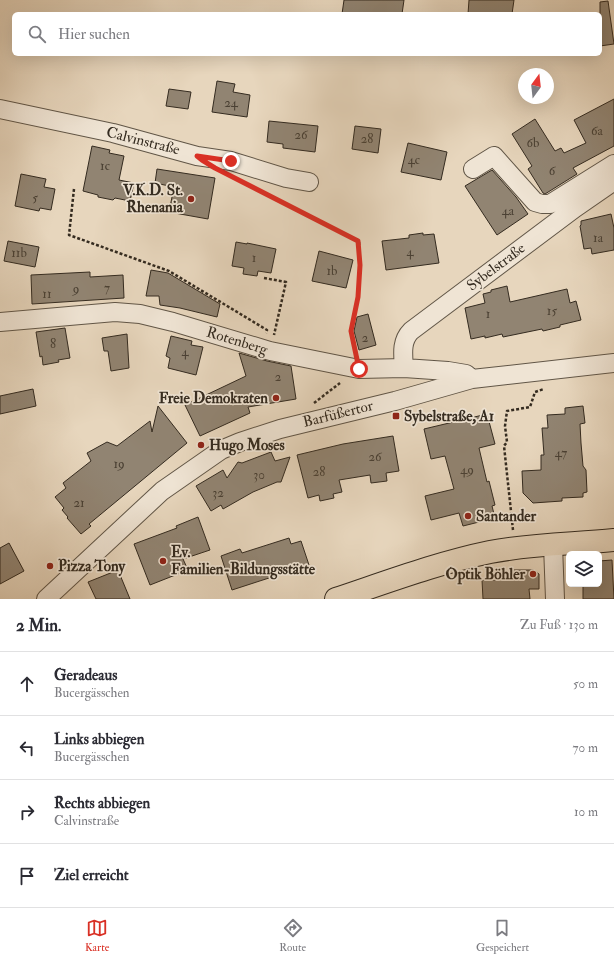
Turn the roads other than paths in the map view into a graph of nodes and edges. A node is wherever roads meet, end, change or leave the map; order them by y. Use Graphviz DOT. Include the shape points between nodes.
graph roads {
  1 [pos="0,109"];
  2 [pos="614,164"];
  3 [pos="473,169"];
  4 [pos="614,181"];
  5 [pos="309,182"];
  6 [pos="0,322"];
  7 [pos="614,363"];
  8 [pos="404,368"];
  9 [pos="472,379"];
  10 [pos="614,540"];
  11 [pos="553,545"];
  12 [pos="46,599"];
  13 [pos="336,599"];
  14 [pos="555,599"];
  1 -- 5 [label="street, Calvinstraße" via="113,133"];
  2 -- 3 [label="street" via="550,204 535,202 494,156"];
  4 -- 8 [label="street, Sybelstraße" via="411,331 403,344"];
  6 -- 8 [label="street, Rotenberg" via="115,312 140,314 270,351 359,369"];
  7 -- 9 [label="street, Barfüßertor"];
  8 -- 9 [label="street, Rotenberg" via="456,372 466,374"];
  9 -- 12 [label="street, Barfüßertor" via="262,434 221,450 162,491"];
  10 -- 11 [label="main road"];
  11 -- 13 [label="main road" via="515,548 454,560"];
  11 -- 14 [label="street"];
}
